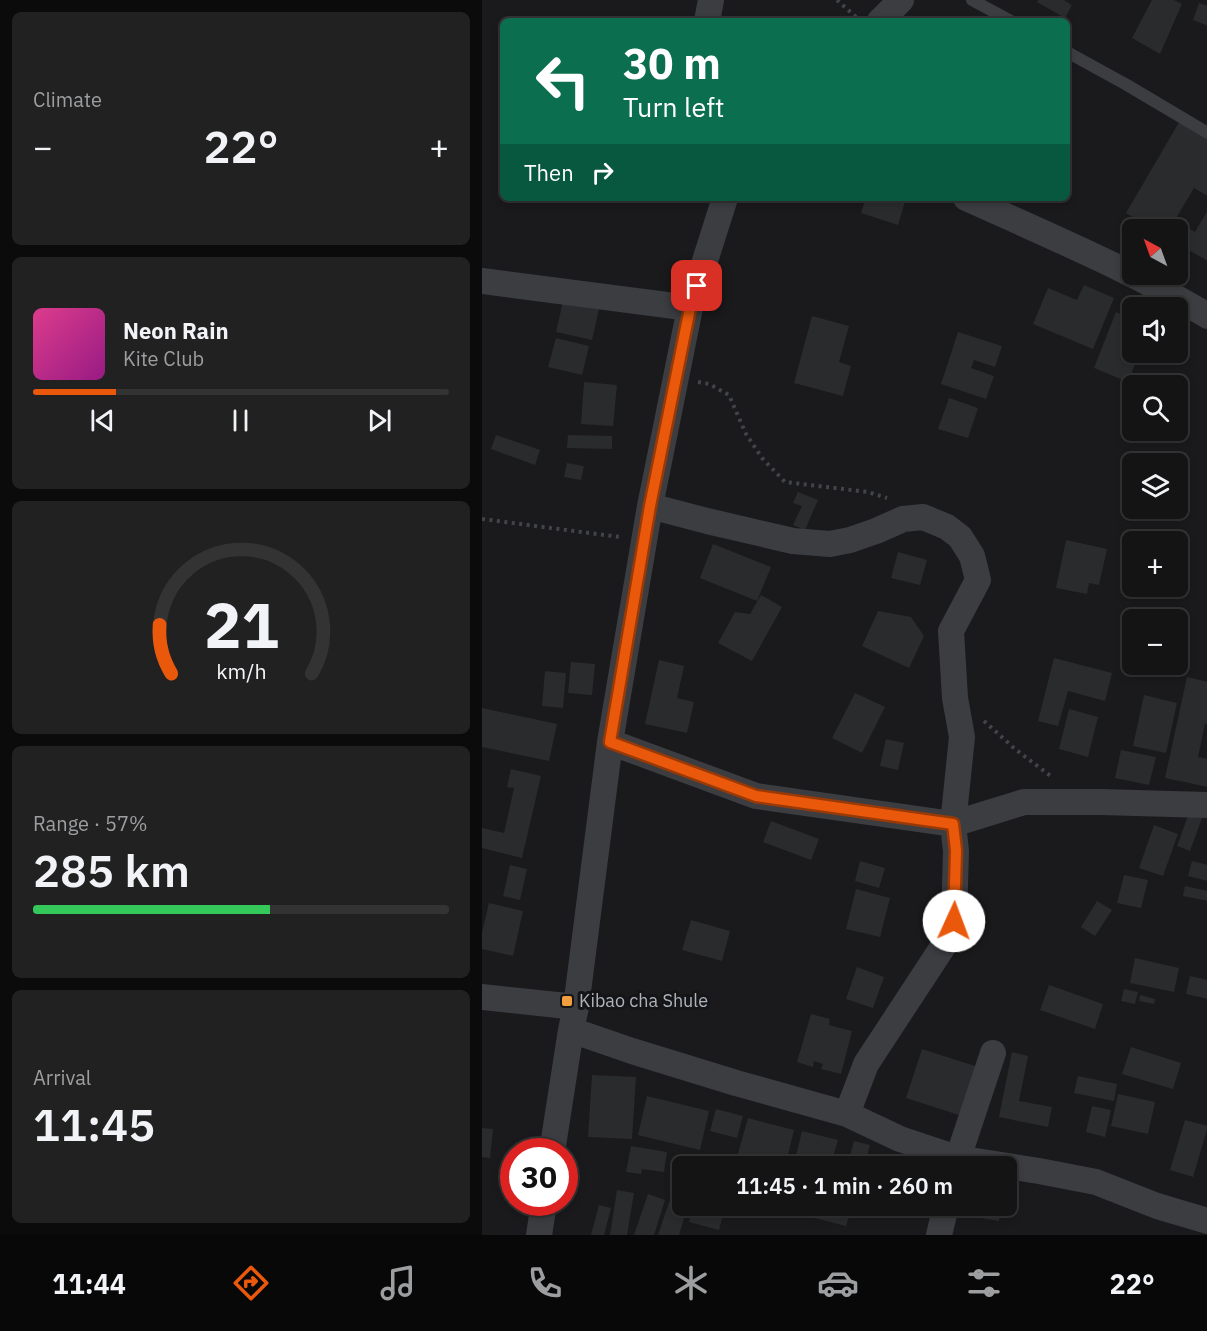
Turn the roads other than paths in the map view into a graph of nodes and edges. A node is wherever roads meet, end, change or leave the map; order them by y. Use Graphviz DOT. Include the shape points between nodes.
graph roads {
  1 [pos="712,0"];
  2 [pos="901,0"];
  3 [pos="972,0"];
  4 [pos="708,18"];
  5 [pos="883,18"];
  6 [pos="1005,18"];
  7 [pos="1070,54"];
  8 [pos="1208,133"];
  9 [pos="724,201"];
  10 [pos="973,201"];
  11 [pos="482,281"];
  12 [pos="690,308"];
  13 [pos="1208,316"];
  14 [pos="650,506"];
  15 [pos="610,742"];
  16 [pos="1208,805"];
  17 [pos="953,824"];
  18 [pos="482,997"];
  19 [pos="573,1018"];
  20 [pos="993,1053"];
  21 [pos="847,1114"];
  22 [pos="554,1138"];
  23 [pos="941,1156"];
  24 [pos="958,1156"];
  25 [pos="1017,1169"];
  26 [pos="542,1216"];
  27 [pos="944,1216"];
  28 [pos="1208,1221"];
  29 [pos="539,1235"];
  30 [pos="939,1235"];
  1 -- 4 [label="street"];
  2 -- 5 [label="street"];
  3 -- 6 [label="lane"];
  7 -- 8 [label="lane"];
  9 -- 12 [label="street"];
  10 -- 13 [label="street" via="1099,258"];
  11 -- 12 [label="street"];
  12 -- 14 [label="street"];
  14 -- 15 [label="street"];
  14 -- 17 [label="street" via="794,541 830,544 903,519 923,517 960,537 972,556 978,580 951,631 962,737"];
  15 -- 17 [label="street" via="756,796"];
  15 -- 19 [label="street"];
  16 -- 17 [label="street" via="1024,802"];
  17 -- 21 [label="street" via="954,921 944,945 866,1064"];
  18 -- 19 [label="street"];
  19 -- 21 [label="street" via="632,1051"];
  19 -- 22 [label="street"];
  20 -- 24 [label="street"];
  21 -- 23 [label="street"];
  25 -- 28 [label="street" via="1096,1182"];
  26 -- 29 [label="street"];
  27 -- 30 [label="street"];
}
